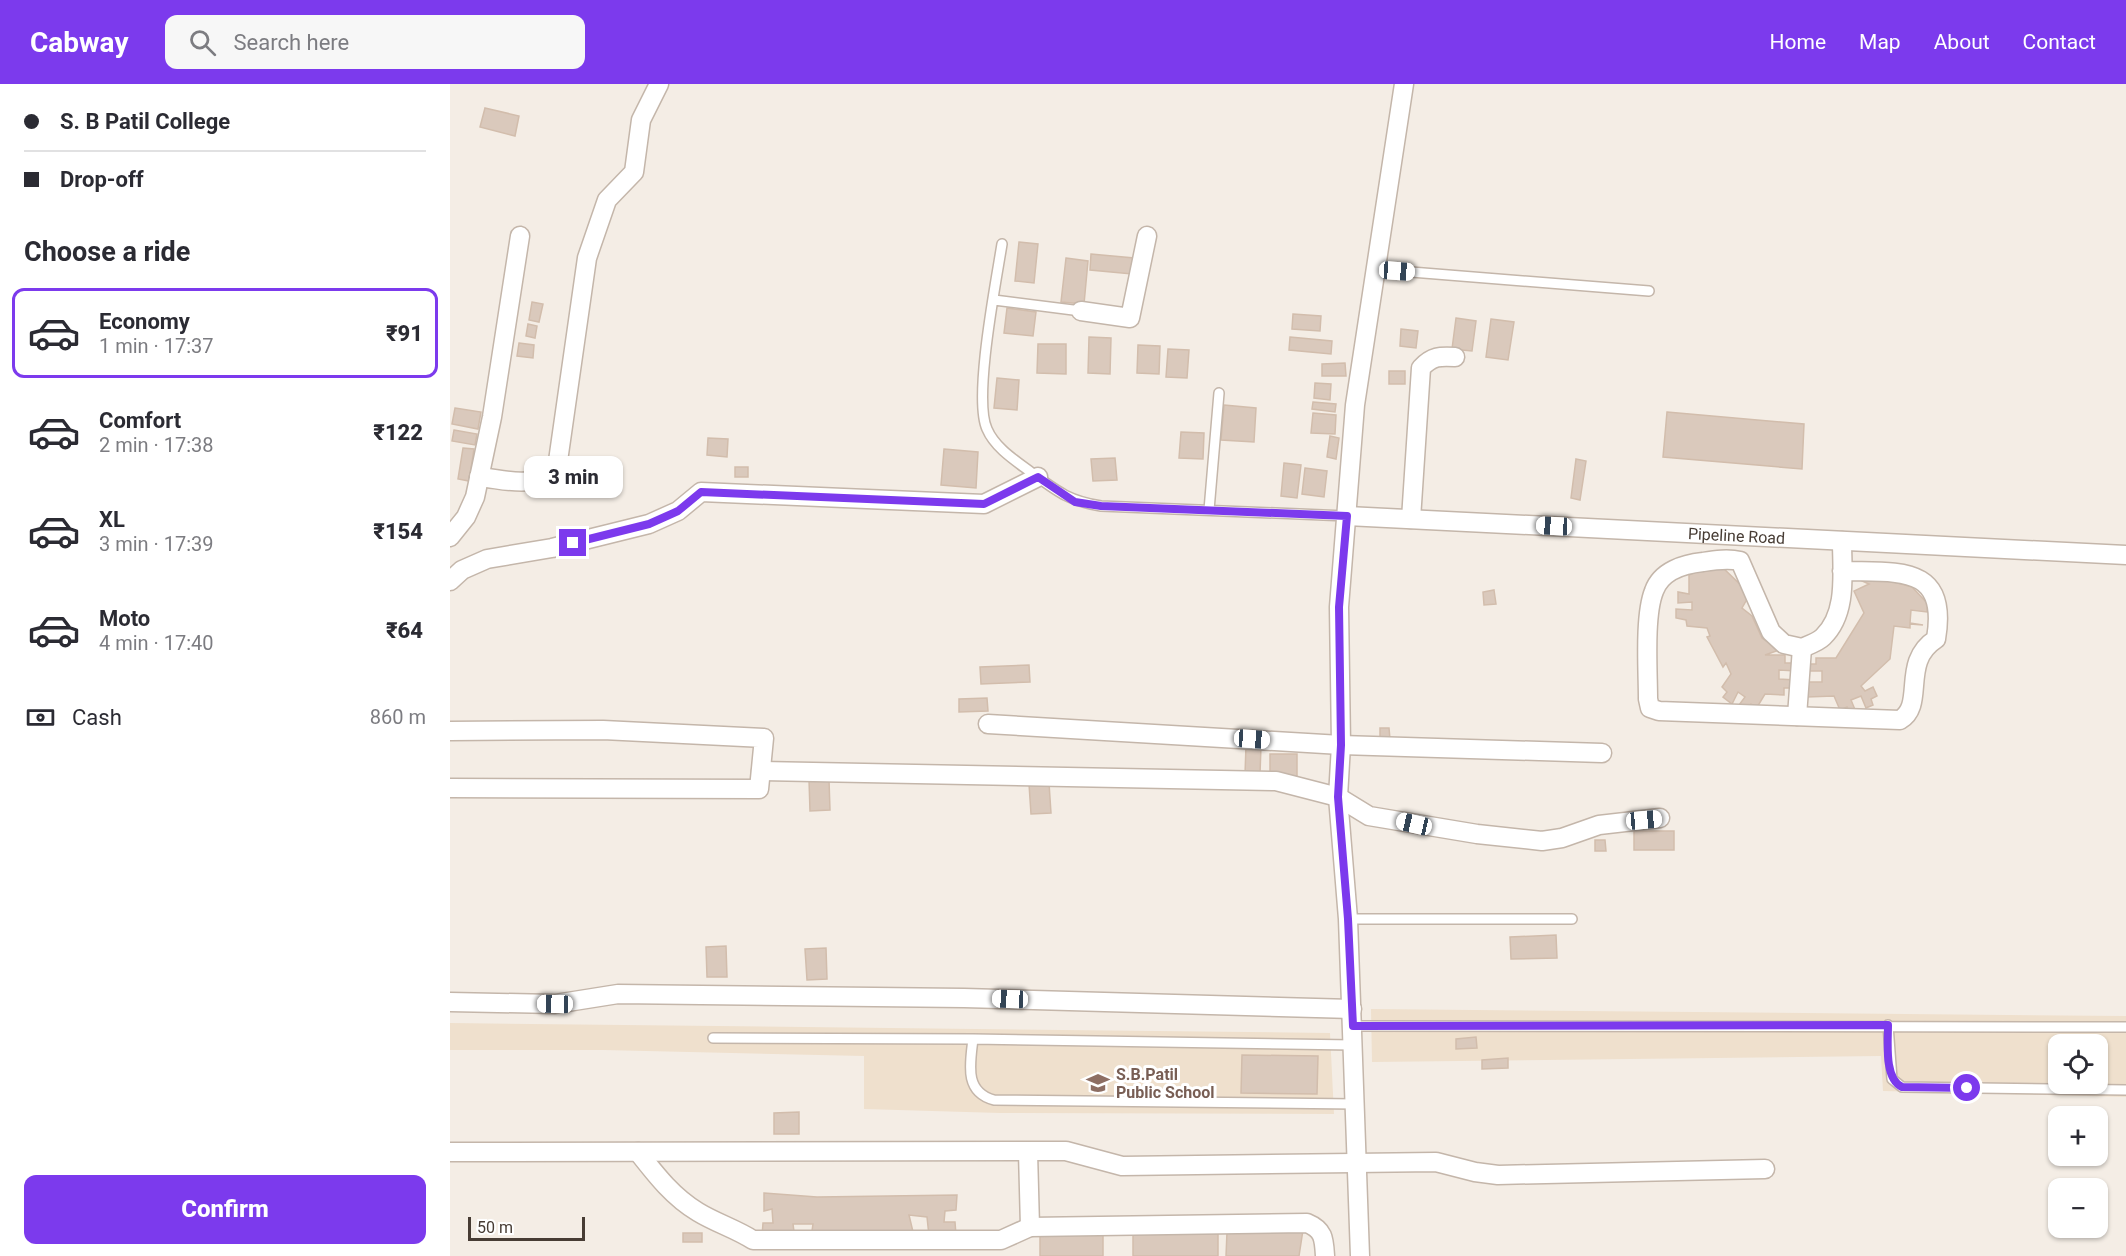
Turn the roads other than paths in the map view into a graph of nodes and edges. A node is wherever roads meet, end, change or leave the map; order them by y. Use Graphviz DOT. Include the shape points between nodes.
graph roads {
  1 [pos="659,84"];
  2 [pos="1404,84"];
  3 [pos="1147,236"];
  4 [pos="519,237"];
  5 [pos="1002,243"];
  6 [pos="1374,269"];
  7 [pos="1649,291"];
  8 [pos="994,300"];
  9 [pos="1082,311"];
  10 [pos="1455,357"];
  11 [pos="1219,393"];
  12 [pos="479,477"];
  13 [pos="1038,477"];
  14 [pos="1209,510"];
  15 [pos="1347,516"];
  16 [pos="1411,519"];
  17 [pos="450,537"];
  18 [pos="1842,541"];
  19 [pos="2126,555"];
  20 [pos="1842,571"];
  21 [pos="450,581"];
  22 [pos="1802,648"];
  23 [pos="1797,716"];
  24 [pos="988,724"];
  25 [pos="450,731"];
  26 [pos="1341,745"];
  27 [pos="1602,753"];
  28 [pos="761,771"];
  29 [pos="450,788"];
  30 [pos="1338,797"];
  31 [pos="1660,818"];
  32 [pos="1348,919"];
  33 [pos="1572,919"];
  34 [pos="450,1002"];
  35 [pos="1352,1017"];
  36 [pos="1888,1025"];
  37 [pos="2126,1028"];
  38 [pos="713,1038"];
  39 [pos="973,1039"];
  40 [pos="1353,1045"];
  41 [pos="2126,1090"];
  42 [pos="1355,1104"];
  43 [pos="450,1152"];
  44 [pos="638,1152"];
  45 [pos="1028,1152"];
  46 [pos="1357,1163"];
  47 [pos="1765,1169"];
  48 [pos="1030,1227"];
  49 [pos="1325,1256"];
  50 [pos="1360,1256"];
  1 -- 12 [label="street" via="641,120 634,172 607,200 587,258 558,461 550,475 539,480"];
  2 -- 6 [label="street"];
  3 -- 9 [label="street" via="1130,318"];
  4 -- 12 [label="street"];
  5 -- 8 [label="lane"];
  6 -- 7 [label="lane"];
  6 -- 15 [label="street" via="1355,405"];
  8 -- 9 [label="lane"];
  8 -- 13 [label="lane" via="982,415 987,431 1004,451"];
  10 -- 16 [label="street" via="1438,356 1421,368"];
  11 -- 14 [label="lane"];
  12 -- 17 [label="street" via="466,517"];
  13 -- 14 [label="lane" via="1075,502"];
  13 -- 21 [label="street" via="984,504 701,492 678,511 649,524 487,559 462,570"];
  14 -- 15 [label="lane"];
  15 -- 16 [label="street, Pipeline Road"];
  15 -- 26 [label="street" via="1339,607"];
  16 -- 18 [label="street, Pipeline Road"];
  18 -- 19 [label="street, Pipeline Road"];
  18 -- 20 [label="street"];
  20 -- 22 [label="street" via="1837,618 1822,638"];
  20 -- 23 [label="street" via="1915,576 1927,584 1935,599 1936,639 1925,646 1915,665 1908,716 1900,720"];
  22 -- 23 [label="street"];
  22 -- 23 [label="street" via="1784,644 1771,632 1740,561 1683,564 1654,589 1650,609 1650,708"];
  24 -- 26 [label="street"];
  25 -- 28 [label="street" via="603,730 764,738"];
  26 -- 27 [label="street"];
  26 -- 30 [label="street"];
  28 -- 29 [label="street" via="759,789"];
  28 -- 30 [label="street" via="1276,781"];
  30 -- 31 [label="street" via="1369,816 1542,841 1599,825"];
  30 -- 32 [label="street"];
  32 -- 33 [label="lane"];
  32 -- 35 [label="street"];
  34 -- 35 [label="street" via="555,1004 618,994 964,998"];
  35 -- 36 [label="lane"];
  35 -- 40 [label="street"];
  36 -- 37 [label="lane"];
  36 -- 41 [label="lane" via="1892,1078 1902,1087"];
  38 -- 39 [label="lane"];
  39 -- 40 [label="lane"];
  39 -- 42 [label="lane" via="970,1076 982,1097 993,1100"];
  40 -- 42 [label="street"];
  42 -- 46 [label="street"];
  43 -- 44 [label="street"];
  44 -- 45 [label="street"];
  44 -- 48 [label="street" via="675,1196 753,1240 1001,1240"];
  45 -- 46 [label="street" via="1066,1151 1122,1166"];
  45 -- 48 [label="street"];
  46 -- 47 [label="street" via="1436,1162 1498,1175"];
  46 -- 50 [label="street"];
  48 -- 49 [label="street" via="1307,1223 1318,1227 1324,1236"];
}
